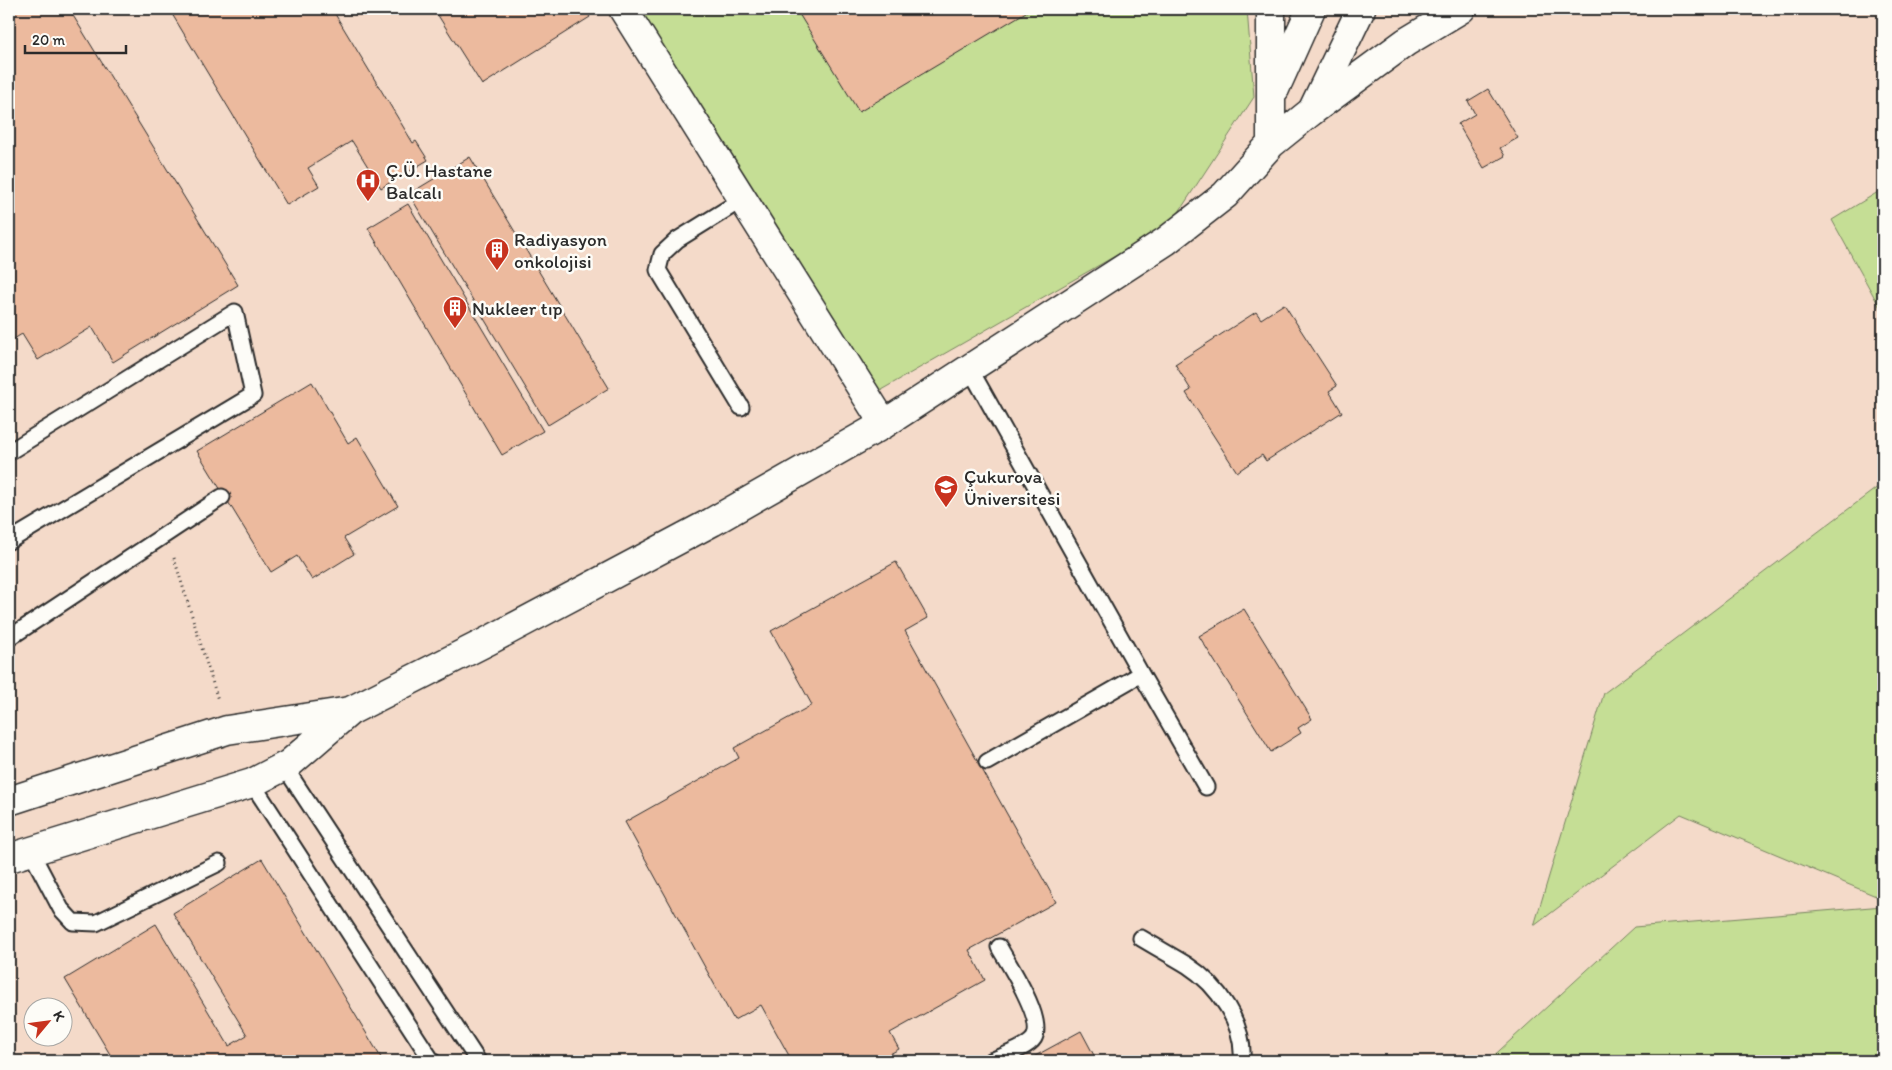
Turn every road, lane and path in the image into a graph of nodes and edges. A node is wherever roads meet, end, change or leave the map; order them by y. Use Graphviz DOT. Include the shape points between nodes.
graph roads {
  1 [pos="623,9"];
  2 [pos="1271,9"];
  3 [pos="1311,9"];
  4 [pos="1361,9"];
  5 [pos="1461,9"];
  6 [pos="1271,98"];
  7 [pos="1312,111"];
  8 [pos="1271,144"];
  9 [pos="743,199"];
  10 [pos="970,369"];
  11 [pos="741,407"];
  12 [pos="884,424"];
  13 [pos="9,452"];
  14 [pos="222,496"];
  15 [pos="166,534"];
  16 [pos="9,542"];
  17 [pos="9,638"];
  18 [pos="1142,674"];
  19 [pos="350,711"];
  20 [pos="227,730"];
  21 [pos="987,762"];
  22 [pos="284,766"];
  23 [pos="252,782"];
  24 [pos="1206,787"];
  25 [pos="9,800"];
  26 [pos="20,855"];
  27 [pos="218,863"];
  28 [pos="1140,938"];
  29 [pos="999,946"];
  30 [pos="432,1061"];
  31 [pos="478,1061"];
  32 [pos="991,1061"];
  33 [pos="1242,1061"];
  1 -- 9 [label="street"];
  2 -- 6 [label="street"];
  3 -- 6 [label="street"];
  4 -- 7 [label="street"];
  5 -- 7 [label="street" via="1406,42"];
  6 -- 8 [label="street"];
  7 -- 8 [label="street"];
  8 -- 10 [label="street" via="1225,195 1166,241"];
  9 -- 11 [label="lane" via="677,240 662,254 658,270"];
  9 -- 12 [label="street"];
  10 -- 12 [label="street"];
  10 -- 18 [label="lane"];
  12 -- 19 [label="street" via="712,522"];
  13 -- 16 [label="lane" via="236,312 253,395"];
  14 -- 15 [label="lane"];
  15 -- 17 [label="lane"];
  15 -- 20 [label="path"];
  18 -- 21 [label="lane"];
  18 -- 24 [label="lane"];
  19 -- 20 [label="street"];
  19 -- 22 [label="street"];
  20 -- 25 [label="street"];
  22 -- 23 [label="street"];
  22 -- 31 [label="lane"];
  23 -- 26 [label="street"];
  23 -- 30 [label="lane"];
  26 -- 27 [label="lane" via="73,922 96,923"];
  28 -- 33 [label="lane" via="1189,966 1222,997 1237,1026"];
  29 -- 32 [label="lane" via="1032,1007 1037,1027 1034,1038 1023,1047"];
}
